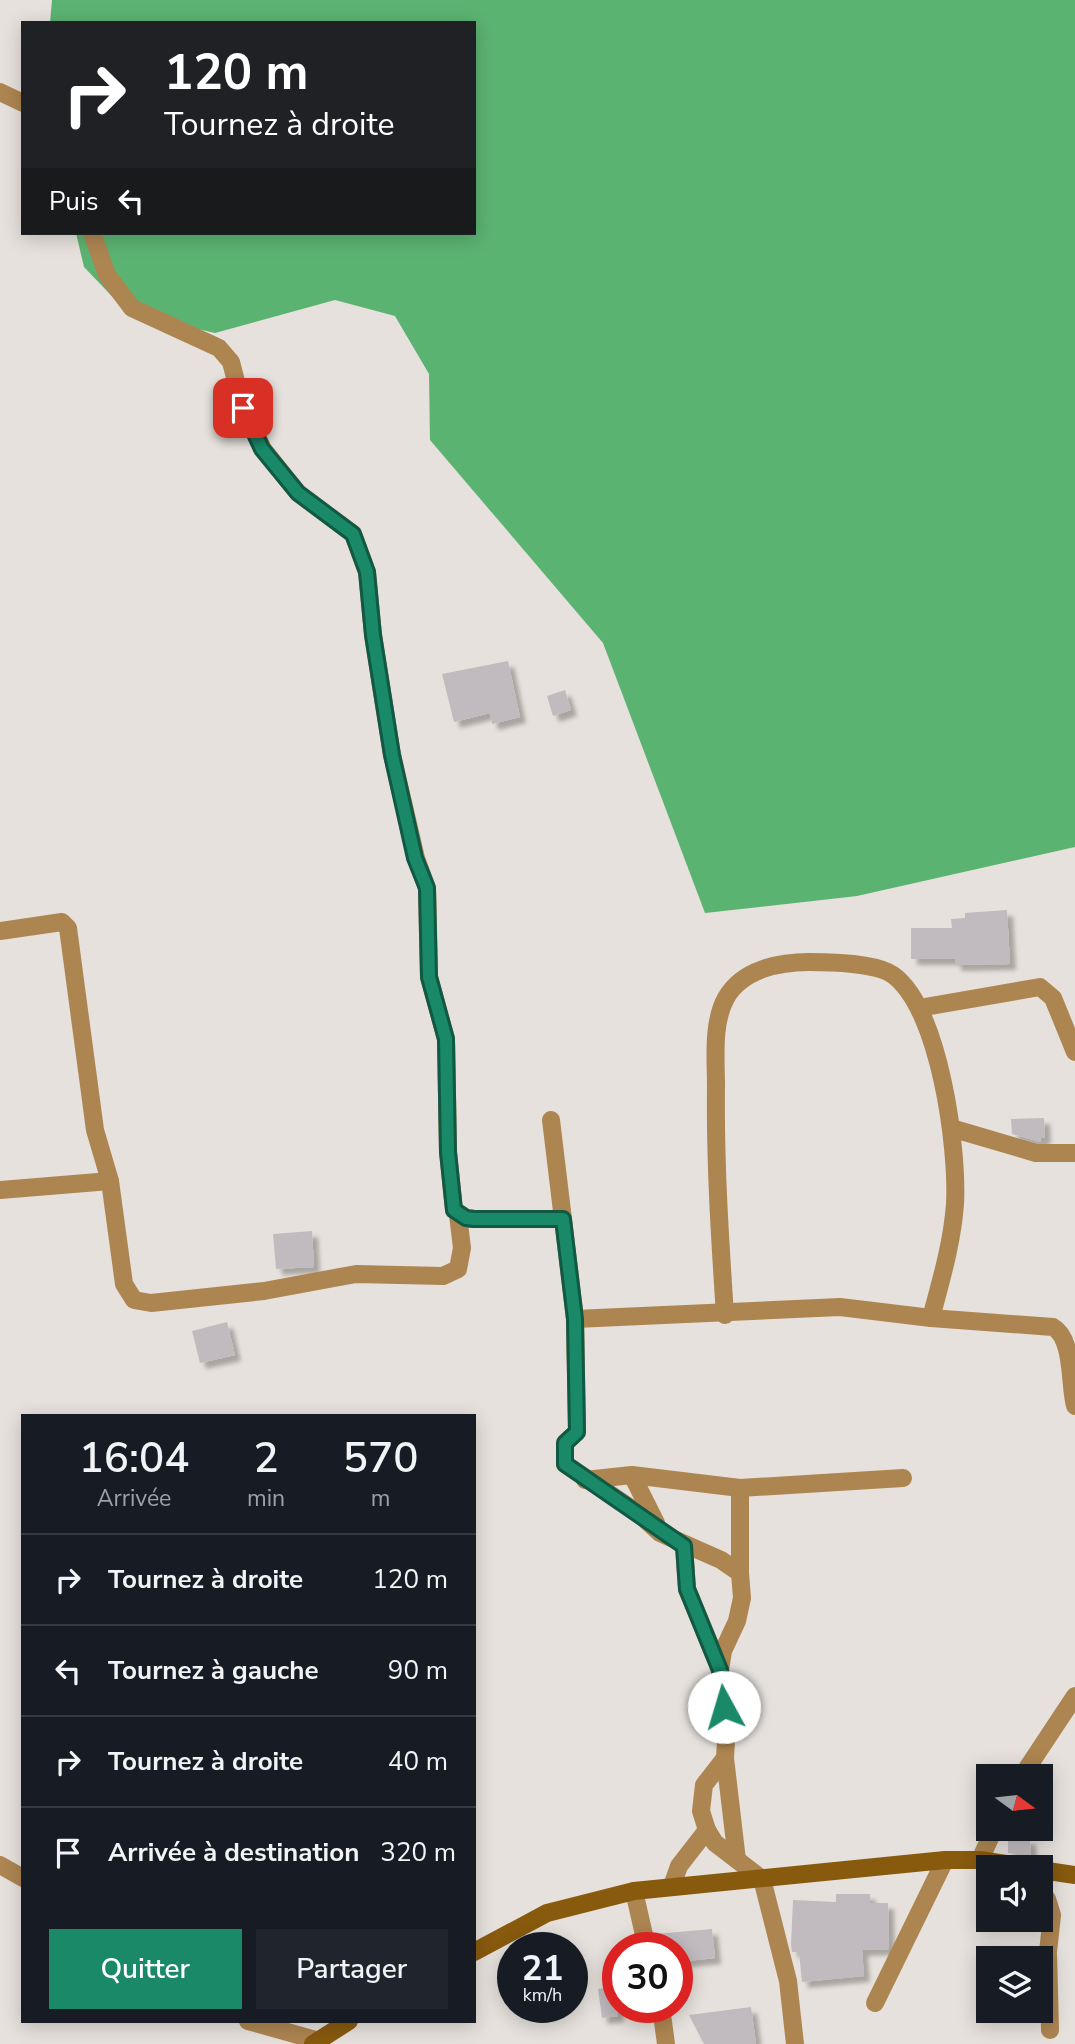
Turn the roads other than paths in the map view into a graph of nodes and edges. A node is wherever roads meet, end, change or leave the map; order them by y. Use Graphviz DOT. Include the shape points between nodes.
graph roads {
  1 [pos="0,92"];
  2 [pos="21,102"];
  3 [pos="93,235"];
  4 [pos="0,931"];
  5 [pos="919,1008"];
  6 [pos="1075,1052"];
  7 [pos="551,1120"];
  8 [pos="951,1128"];
  9 [pos="1075,1153"];
  10 [pos="110,1181"];
  11 [pos="0,1190"];
  12 [pos="458,1215"];
  13 [pos="563,1219"];
  14 [pos="725,1315"];
  15 [pos="931,1318"];
  16 [pos="575,1319"];
  17 [pos="1075,1406"];
  18 [pos="632,1475"];
  19 [pos="903,1478"];
  20 [pos="585,1480"];
  21 [pos="740,1488"];
  22 [pos="660,1532"];
  23 [pos="684,1546"];
  24 [pos="740,1573"];
  25 [pos="720,1670"];
  26 [pos="1075,1696"];
  27 [pos="725,1758"];
  28 [pos="1030,1764"];
  29 [pos="706,1830"];
  30 [pos="737,1860"];
  31 [pos="945,1860"];
  32 [pos="976,1860"];
  33 [pos="0,1865"];
  34 [pos="1053,1872"];
  35 [pos="1075,1875"];
  36 [pos="21,1877"];
  37 [pos="762,1880"];
  38 [pos="672,1886"];
  39 [pos="634,1891"];
  40 [pos="643,1932"];
  41 [pos="1050,1932"];
  42 [pos="476,1951"];
  43 [pos="875,2003"];
  44 [pos="254,2023"];
  45 [pos="346,2023"];
  46 [pos="663,2023"];
  47 [pos="1050,2031"];
  48 [pos="316,2043"];
  49 [pos="666,2044"];
  50 [pos="796,2044"];
  1 -- 2 [label="street"];
  3 -- 12 [label="street" via="107,275 132,308 219,348 231,362 243,408 262,449 298,493 353,534 367,572 392,755 415,858 427,888 429,977 446,1039 448,1152"];
  4 -- 10 [label="street" via="62,922 68,928 95,1130"];
  5 -- 6 [label="street" via="1040,987 1054,998"];
  5 -- 8 [label="street" via="935,1049"];
  5 -- 14 [label="street" via="892,974 811,962 777,964 744,978 726,999 716,1041 715,1156"];
  7 -- 13 [label="street"];
  8 -- 9 [label="street" via="1036,1153"];
  8 -- 15 [label="street" via="955,1202"];
  10 -- 11 [label="street"];
  10 -- 12 [label="street" via="124,1283 134,1300 151,1303 264,1291 356,1274 443,1276 457,1269 463,1248"];
  12 -- 13 [label="street"];
  13 -- 16 [label="street"];
  14 -- 15 [label="street" via="840,1307"];
  14 -- 16 [label="street"];
  15 -- 17 [label="street" via="1043,1326 1061,1332 1067,1344"];
  16 -- 20 [label="street" via="577,1432 565,1443 563,1454 565,1464"];
  18 -- 20 [label="street"];
  18 -- 21 [label="street"];
  18 -- 22 [label="street"];
  19 -- 21 [label="street"];
  20 -- 22 [label="street"];
  21 -- 24 [label="street"];
  22 -- 23 [label="street"];
  23 -- 24 [label="street"];
  23 -- 25 [label="street" via="687,1589"];
  24 -- 25 [label="street" via="739,1609"];
  25 -- 27 [label="street" via="727,1725"];
  26 -- 28 [label="street"];
  27 -- 29 [label="street" via="704,1785 701,1811"];
  27 -- 30 [label="street"];
  29 -- 30 [label="street"];
  29 -- 38 [label="street" via="680,1866"];
  30 -- 37 [label="street"];
  31 -- 32 [label="street"];
  31 -- 37 [label="street"];
  31 -- 43 [label="street"];
  33 -- 36 [label="street"];
  34 -- 35 [label="street"];
  37 -- 38 [label="street"];
  37 -- 50 [label="street" via="788,1981"];
  38 -- 39 [label="street"];
  39 -- 40 [label="street"];
  39 -- 42 [label="street" via="547,1913"];
  41 -- 47 [label="street"];
  44 -- 48 [label="street"];
  45 -- 48 [label="street"];
  46 -- 49 [label="street"];
}
